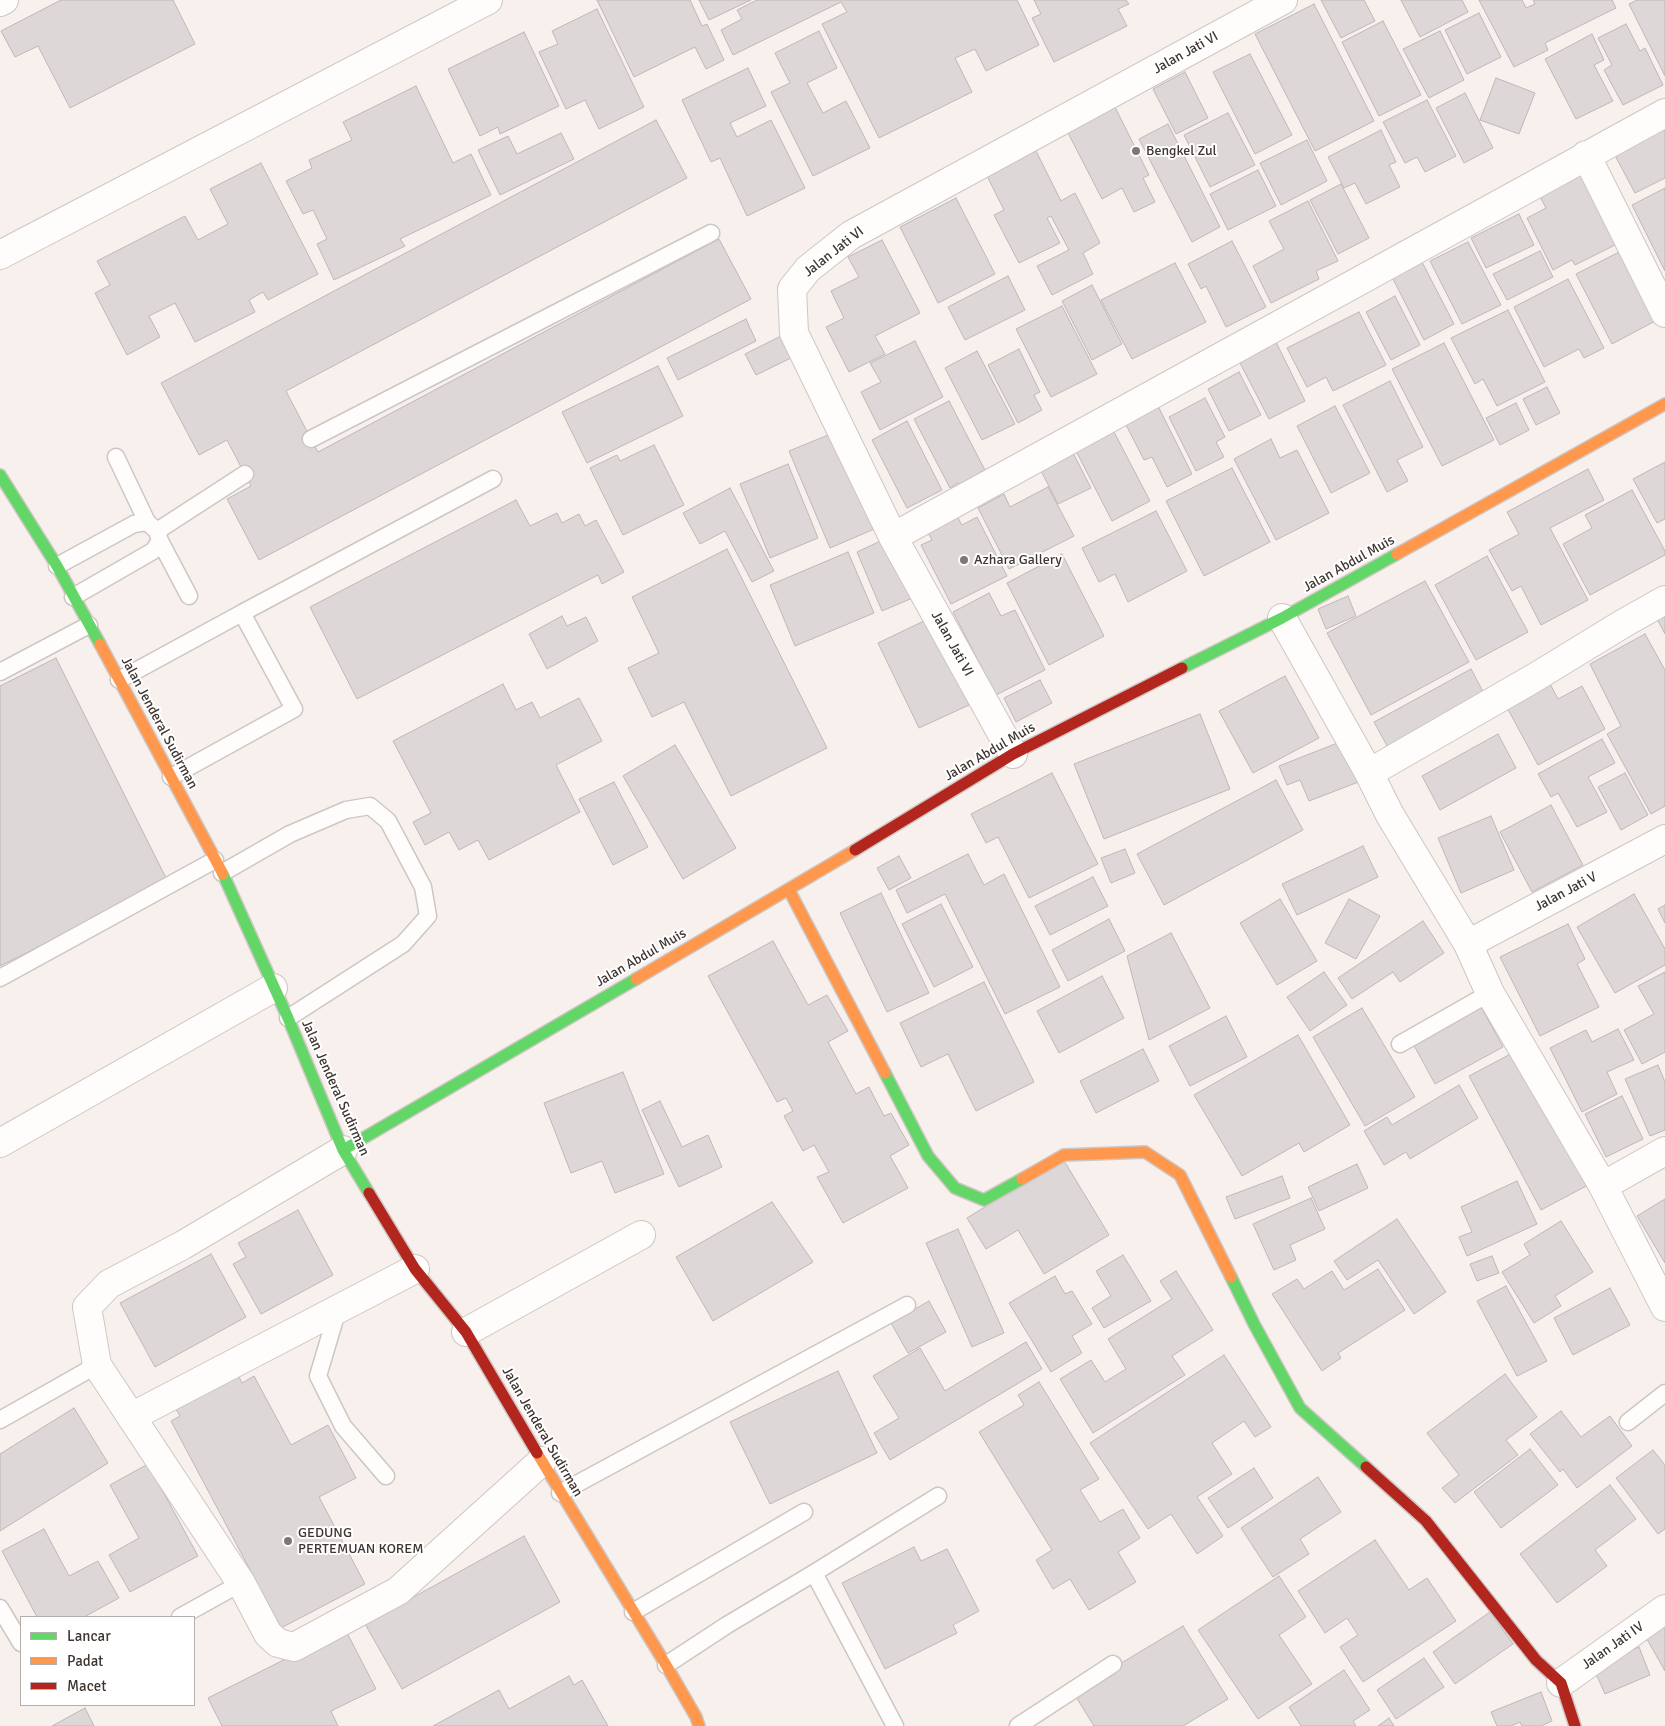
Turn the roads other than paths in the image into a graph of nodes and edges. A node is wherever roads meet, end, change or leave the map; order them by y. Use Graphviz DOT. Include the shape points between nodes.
graph roads {
  1 [pos="4,0"];
  2 [pos="488,0"];
  3 [pos="1283,0"];
  4 [pos="0,2"];
  5 [pos="1665,113"];
  6 [pos="1586,155"];
  7 [pos="711,233"];
  8 [pos="0,255"];
  9 [pos="1665,313"];
  10 [pos="1665,404"];
  11 [pos="311,438"];
  12 [pos="116,457"];
  13 [pos="245,474"];
  14 [pos="0,475"];
  15 [pos="493,478"];
  16 [pos="155,531"];
  17 [pos="893,538"];
  18 [pos="57,566"];
  19 [pos="189,596"];
  20 [pos="73,597"];
  21 [pos="1665,600"];
  22 [pos="242,613"];
  23 [pos="1282,618"];
  24 [pos="88,626"];
  25 [pos="0,672"];
  26 [pos="119,680"];
  27 [pos="1013,754"];
  28 [pos="1369,773"];
  29 [pos="171,777"];
  30 [pos="1665,839"];
  31 [pos="218,866"];
  32 [pos="789,890"];
  33 [pos="1468,944"];
  34 [pos="0,978"];
  35 [pos="273,988"];
  36 [pos="1490,993"];
  37 [pos="288,1018"];
  38 [pos="1400,1044"];
  39 [pos="0,1143"];
  40 [pos="343,1150"];
  41 [pos="1665,1151"];
  42 [pos="1603,1186"];
  43 [pos="641,1235"];
  44 [pos="415,1269"];
  45 [pos="907,1305"];
  46 [pos="1665,1307"];
  47 [pos="338,1309"];
  48 [pos="466,1332"];
  49 [pos="97,1365"];
  50 [pos="1665,1393"];
  51 [pos="131,1416"];
  52 [pos="0,1420"];
  53 [pos="1628,1422"];
  54 [pos="542,1461"];
  55 [pos="386,1476"];
  56 [pos="560,1493"];
  57 [pos="938,1496"];
  58 [pos="804,1512"];
  59 [pos="814,1573"];
  60 [pos="241,1583"];
  61 [pos="0,1608"];
  62 [pos="1665,1609"];
  63 [pos="633,1612"];
  64 [pos="182,1616"];
  65 [pos="20,1641"];
  66 [pos="1113,1664"];
  67 [pos="666,1665"];
  68 [pos="1561,1683"];
  69 [pos="698,1722"];
  70 [pos="706,1726"];
  71 [pos="895,1726"];
  72 [pos="1018,1726"];
  73 [pos="1575,1726"];
  1 -- 4 [label="street"];
  2 -- 8 [label="street"];
  3 -- 17 [label="street, Jalan Jati VI" via="852,235 808,268 792,290 794,333"];
  5 -- 6 [label="street"];
  6 -- 9 [label="street"];
  6 -- 17 [label="street"];
  7 -- 11 [label="lane"];
  10 -- 23 [label="street, Jalan Abdul Muis"];
  12 -- 16 [label="lane"];
  13 -- 16 [label="lane"];
  14 -- 18 [label="street, Jalan Jenderal Sudirman"];
  15 -- 22 [label="lane"];
  16 -- 18 [label="lane" via="134,524"];
  16 -- 19 [label="lane"];
  16 -- 20 [label="lane" via="153,551"];
  17 -- 27 [label="street, Jalan Jati VI"];
  18 -- 20 [label="street, Jalan Jenderal Sudirman"];
  20 -- 24 [label="street, Jalan Jenderal Sudirman"];
  21 -- 28 [label="street"];
  22 -- 26 [label="lane"];
  22 -- 29 [label="lane" via="294,709"];
  23 -- 27 [label="street, Jalan Abdul Muis"];
  23 -- 28 [label="street"];
  24 -- 25 [label="lane"];
  24 -- 26 [label="street, Jalan Jenderal Sudirman"];
  26 -- 29 [label="street, Jalan Jenderal Sudirman"];
  27 -- 32 [label="street, Jalan Abdul Muis"];
  28 -- 33 [label="street" via="1390,815"];
  29 -- 31 [label="street, Jalan Jenderal Sudirman"];
  30 -- 33 [label="street, Jalan Jati V"];
  31 -- 34 [label="lane"];
  31 -- 35 [label="street, Jalan Jenderal Sudirman"];
  31 -- 37 [label="lane" via="346,810 370,806 388,821 424,887 428,916 403,944"];
  32 -- 40 [label="street, Jalan Abdul Muis"];
  32 -- 68 [label="street" via="928,1156 954,1188 984,1200 1064,1155 1145,1152 1180,1175 1300,1408 1426,1521 1536,1660"];
  33 -- 36 [label="street"];
  35 -- 37 [label="street, Jalan Jenderal Sudirman"];
  35 -- 39 [label="street"];
  36 -- 38 [label="lane"];
  36 -- 42 [label="street"];
  37 -- 40 [label="street, Jalan Jenderal Sudirman"];
  40 -- 44 [label="street, Jalan Jenderal Sudirman"];
  40 -- 49 [label="street" via="183,1245 109,1284 87,1307"];
  41 -- 42 [label="street"];
  42 -- 46 [label="street"];
  43 -- 48 [label="street"];
  44 -- 47 [label="street"];
  44 -- 48 [label="street, Jalan Jenderal Sudirman"];
  45 -- 56 [label="lane"];
  47 -- 51 [label="street"];
  47 -- 55 [label="lane" via="318,1376 342,1426"];
  48 -- 54 [label="street, Jalan Jenderal Sudirman"];
  49 -- 51 [label="street"];
  49 -- 52 [label="lane"];
  50 -- 53 [label="lane"];
  51 -- 60 [label="street"];
  54 -- 56 [label="street, Jalan Jenderal Sudirman"];
  54 -- 60 [label="street" via="398,1592 294,1647 278,1643 268,1634"];
  56 -- 63 [label="street, Jalan Jenderal Sudirman"];
  57 -- 59 [label="lane"];
  58 -- 63 [label="lane"];
  59 -- 67 [label="lane"];
  59 -- 71 [label="lane"];
  60 -- 64 [label="lane"];
  61 -- 65 [label="lane"];
  62 -- 68 [label="street, Jalan Jati IV"];
  63 -- 67 [label="street, Jalan Jenderal Sudirman"];
  66 -- 72 [label="lane"];
  67 -- 69 [label="street, Jalan Jenderal Sudirman"];
  68 -- 73 [label="street"];
  69 -- 70 [label="street, Jalan Jenderal Sudirman"];
}
